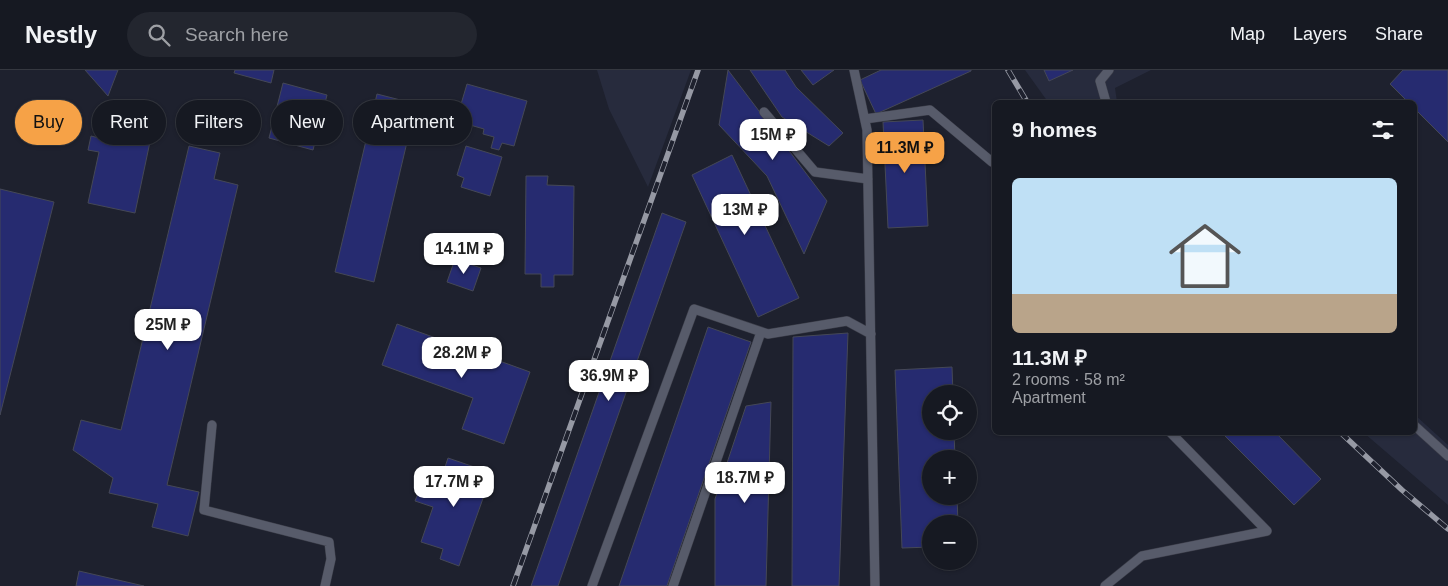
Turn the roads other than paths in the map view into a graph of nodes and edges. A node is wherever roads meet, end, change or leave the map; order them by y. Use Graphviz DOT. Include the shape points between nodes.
graph roads {
  1 [pos="854,70"];
  2 [pos="1109,70"];
  3 [pos="1105,100"];
  4 [pos="764,112"];
  5 [pos="865,119"];
  6 [pos="992,162"];
  7 [pos="868,179"];
  8 [pos="760,332"];
  9 [pos="871,334"];
  10 [pos="212,425"];
  11 [pos="1417,428"];
  12 [pos="1173,435"];
  13 [pos="1448,456"];
  14 [pos="324,586"];
  15 [pos="592,586"];
  16 [pos="673,586"];
  17 [pos="875,586"];
  18 [pos="1105,586"];
  1 -- 5 [label="lane"];
  2 -- 3 [label="lane" via="1100,81"];
  4 -- 7 [label="lane" via="816,172"];
  5 -- 6 [label="lane" via="930,110"];
  5 -- 7 [label="lane"];
  7 -- 9 [label="lane"];
  8 -- 9 [label="lane" via="768,334 847,322"];
  8 -- 15 [label="lane" via="694,309"];
  8 -- 16 [label="lane"];
  9 -- 17 [label="lane"];
  10 -- 14 [label="lane" via="204,510 329,542 331,559"];
  11 -- 13 [label="lane"];
  12 -- 18 [label="lane" via="1267,531 1142,556"];
}
